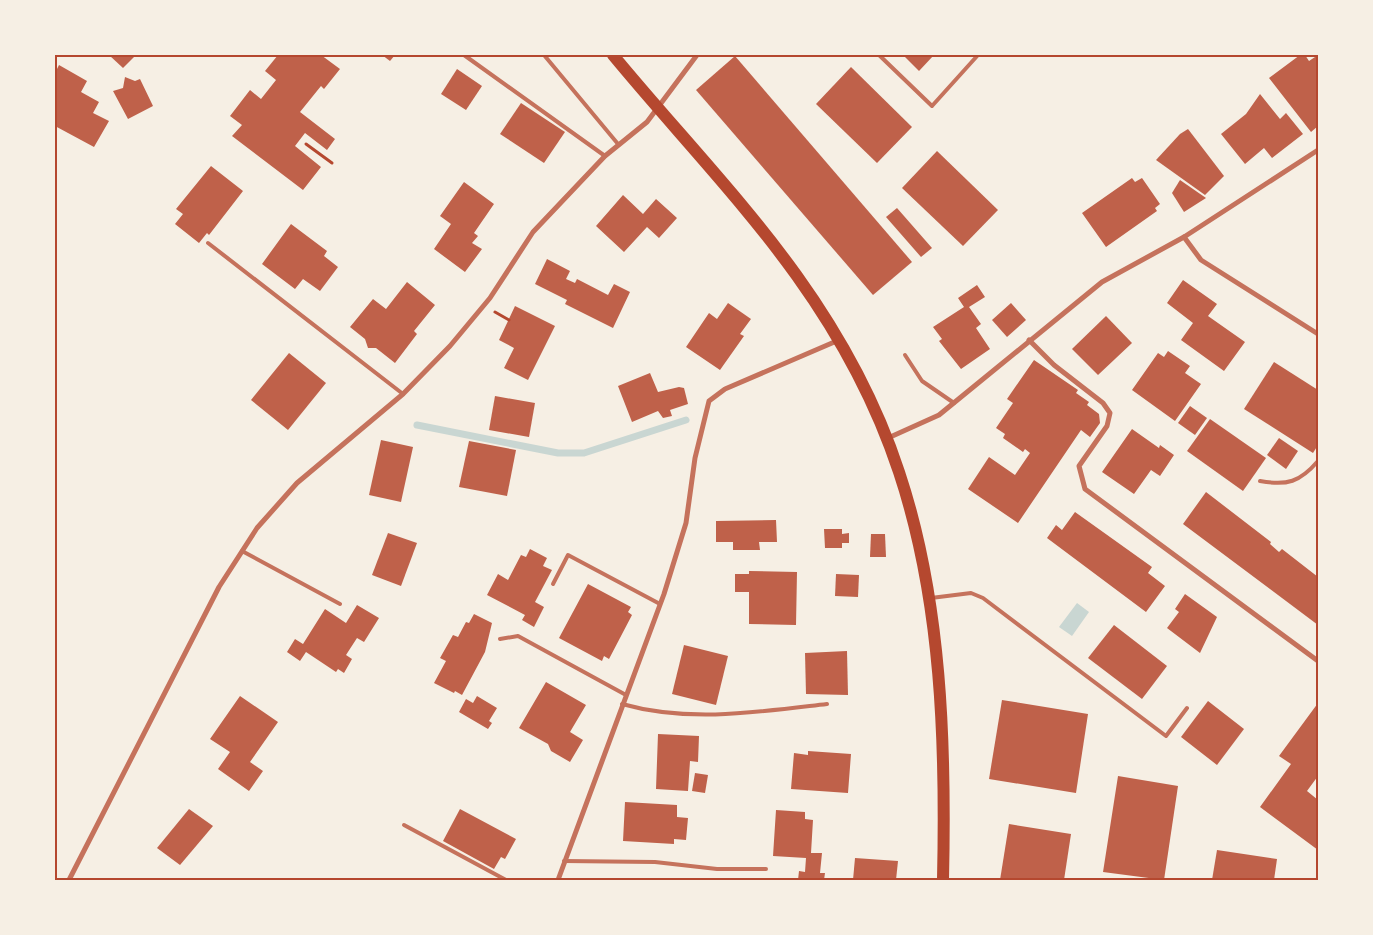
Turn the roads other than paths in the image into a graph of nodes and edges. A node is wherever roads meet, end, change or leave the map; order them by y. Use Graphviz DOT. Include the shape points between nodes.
graph roads {
  1 [pos="464,55"];
  2 [pos="544,55"];
  3 [pos="613,55"];
  4 [pos="697,55"];
  5 [pos="878,55"];
  6 [pos="978,55"];
  7 [pos="658,109"];
  8 [pos="618,144"];
  9 [pos="1318,150"];
  10 [pos="605,156"];
  11 [pos="1184,237"];
  12 [pos="208,243"];
  13 [pos="1318,334"];
  14 [pos="839,340"];
  15 [pos="1029,340"];
  16 [pos="905,355"];
  17 [pos="404,394"];
  18 [pos="954,403"];
  19 [pos="886,439"];
  20 [pos="1318,461"];
  21 [pos="1260,480"];
  22 [pos="242,551"];
  23 [pos="553,584"];
  24 [pos="928,599"];
  25 [pos="340,604"];
  26 [pos="660,604"];
  27 [pos="500,639"];
  28 [pos="1318,661"];
  29 [pos="626,695"];
  30 [pos="622,704"];
  31 [pos="827,704"];
  32 [pos="1187,708"];
  33 [pos="404,825"];
  34 [pos="564,862"];
  35 [pos="766,869"];
  36 [pos="69,880"];
  37 [pos="506,880"];
  38 [pos="558,880"];
  39 [pos="943,880"];
  1 -- 10 [label="lane"];
  2 -- 8 [label="lane"];
  3 -- 7 [label="main road"];
  4 -- 7 [label="street"];
  5 -- 6 [label="lane" via="932,106"];
  7 -- 8 [label="street" via="648,122"];
  7 -- 14 [label="main road" via="761,228"];
  8 -- 10 [label="street"];
  9 -- 11 [label="street"];
  10 -- 17 [label="street" via="533,232 490,298"];
  11 -- 13 [label="street" via="1201,260"];
  11 -- 15 [label="street" via="1102,282"];
  12 -- 17 [label="lane"];
  14 -- 19 [label="main road" via="865,388"];
  14 -- 26 [label="street" via="725,389 710,401 695,458 686,523"];
  15 -- 18 [label="street"];
  15 -- 28 [label="street" via="1103,403 1110,413 1107,426 1079,466 1085,489"];
  16 -- 18 [label="lane" via="922,381"];
  17 -- 22 [label="street" via="297,483 257,528"];
  18 -- 19 [label="street" via="939,415"];
  19 -- 24 [label="main road" via="899,471 915,530"];
  20 -- 21 [label="lane" via="1296,481 1277,484"];
  22 -- 25 [label="lane"];
  22 -- 36 [label="street" via="219,587"];
  23 -- 26 [label="lane" via="568,555"];
  24 -- 32 [label="lane" via="971,592 982,598 1166,736"];
  24 -- 39 [label="main road" via="940,711"];
  26 -- 29 [label="street"];
  27 -- 29 [label="lane" via="518,636"];
  29 -- 30 [label="street"];
  30 -- 31 [label="lane" via="639,709 712,716"];
  30 -- 34 [label="street"];
  33 -- 37 [label="lane"];
  34 -- 35 [label="lane" via="655,862 717,869"];
  34 -- 38 [label="street"];
}
